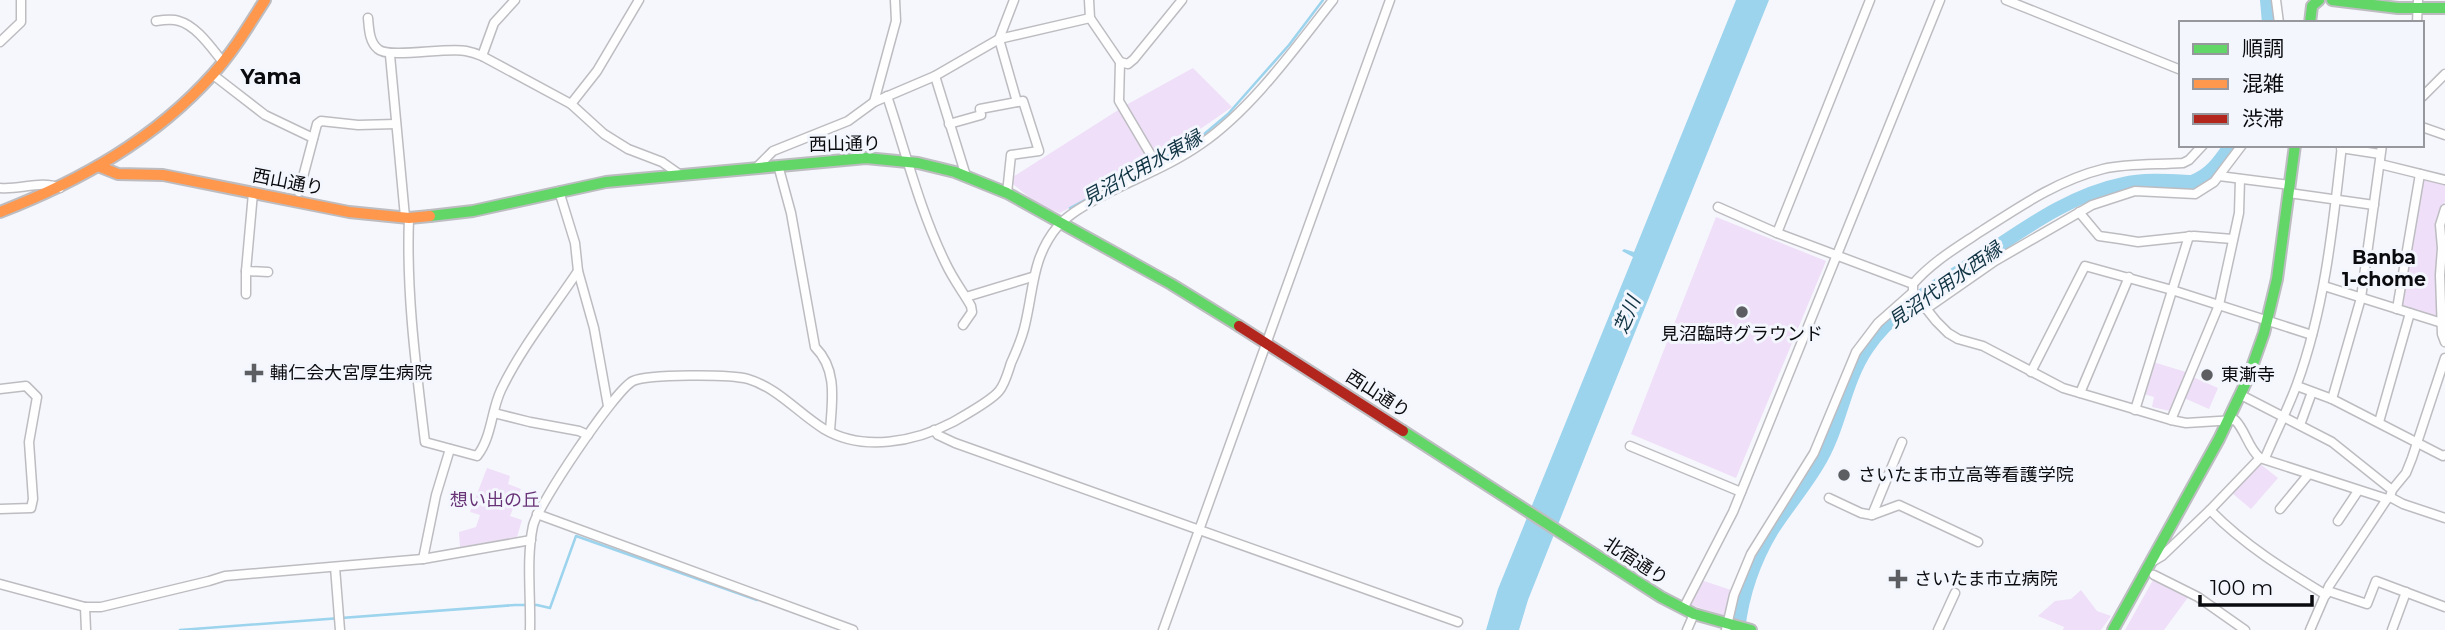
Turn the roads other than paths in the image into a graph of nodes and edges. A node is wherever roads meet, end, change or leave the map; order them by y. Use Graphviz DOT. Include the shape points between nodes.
graph roads {
  1 [pos="21,0"];
  2 [pos="265,0"];
  3 [pos="515,0"];
  4 [pos="639,0"];
  5 [pos="895,0"];
  6 [pos="1014,0"];
  7 [pos="1089,0"];
  8 [pos="1182,0"];
  9 [pos="1320,0"];
  10 [pos="1390,0"];
  11 [pos="1870,0"];
  12 [pos="1940,0"];
  13 [pos="2006,0"];
  14 [pos="2276,0"];
  15 [pos="2319,0"];
  16 [pos="2332,0"];
  17 [pos="1330,3"];
  18 [pos="2418,4"];
  19 [pos="2445,8"];
  20 [pos="368,18"];
  21 [pos="1090,18"];
  22 [pos="156,21"];
  23 [pos="2279,21"];
  24 [pos="2310,21"];
  25 [pos="999,39"];
  26 [pos="0,42"];
  27 [pos="390,55"];
  28 [pos="482,56"];
  29 [pos="223,62"];
  30 [pos="1121,62"];
  31 [pos="2179,69"];
  32 [pos="212,74"];
  33 [pos="2445,74"];
  34 [pos="934,76"];
  35 [pos="2424,95"];
  36 [pos="887,96"];
  37 [pos="874,102"];
  38 [pos="1017,102"];
  39 [pos="571,104"];
  40 [pos="396,124"];
  41 [pos="950,124"];
  42 [pos="2424,128"];
  43 [pos="2445,135"];
  44 [pos="313,138"];
  45 [pos="2201,147"];
  46 [pos="2241,147"];
  47 [pos="2295,147"];
  48 [pos="2342,147"];
  49 [pos="2381,154"];
  50 [pos="907,162"];
  51 [pos="778,164"];
  52 [pos="98,166"];
  53 [pos="758,166"];
  54 [pos="1158,167"];
  55 [pos="679,174"];
  56 [pos="2420,174"];
  57 [pos="966,176"];
  58 [pos="2219,176"];
  59 [pos="2240,179"];
  60 [pos="2445,180"];
  61 [pos="0,188"];
  62 [pos="60,188"];
  63 [pos="2290,189"];
  64 [pos="559,191"];
  65 [pos="299,192"];
  66 [pos="253,193"];
  67 [pos="1007,193"];
  68 [pos="2336,199"];
  69 [pos="2374,205"];
  70 [pos="1718,207"];
  71 [pos="2445,209"];
  72 [pos="0,212"];
  73 [pos="2079,212"];
  74 [pos="407,218"];
  75 [pos="1061,223"];
  76 [pos="1777,233"];
  77 [pos="2189,236"];
  78 [pos="2233,239"];
  79 [pos="1837,256"];
  80 [pos="246,271"];
  81 [pos="578,271"];
  82 [pos="268,272"];
  83 [pos="1032,277"];
  84 [pos="2129,277"];
  85 [pos="2324,286"];
  86 [pos="2172,290"];
  87 [pos="246,294"];
  88 [pos="1918,297"];
  89 [pos="966,298"];
  90 [pos="2361,298"];
  91 [pos="2219,305"];
  92 [pos="2397,309"];
  93 [pos="2410,313"];
  94 [pos="2267,320"];
  95 [pos="2442,323"];
  96 [pos="963,325"];
  97 [pos="2312,335"];
  98 [pos="1265,342"];
  99 [pos="2445,342"];
  100 [pos="2445,358"];
  101 [pos="2031,372"];
  102 [pos="2297,386"];
  103 [pos="0,389"];
  104 [pos="2312,392"];
  105 [pos="2080,393"];
  106 [pos="2241,395"];
  107 [pos="2332,399"];
  108 [pos="608,406"];
  109 [pos="2135,410"];
  110 [pos="494,412"];
  111 [pos="2283,417"];
  112 [pos="2171,420"];
  113 [pos="2228,420"];
  114 [pos="2379,422"];
  115 [pos="2301,425"];
  116 [pos="934,430"];
  117 [pos="830,432"];
  118 [pos="588,435"];
  119 [pos="1902,442"];
  120 [pos="2418,443"];
  121 [pos="1630,446"];
  122 [pos="450,449"];
  123 [pos="2445,455"];
  124 [pos="2262,458"];
  125 [pos="2308,475"];
  126 [pos="2358,491"];
  127 [pos="1741,492"];
  128 [pos="2390,495"];
  129 [pos="1829,498"];
  130 [pos="1511,501"];
  131 [pos="0,509"];
  132 [pos="2280,509"];
  133 [pos="2210,510"];
  134 [pos="537,514"];
  135 [pos="1872,515"];
  136 [pos="2445,518"];
  137 [pos="2338,521"];
  138 [pos="1199,530"];
  139 [pos="531,540"];
  140 [pos="1978,542"];
  141 [pos="423,559"];
  142 [pos="2150,563"];
  143 [pos="335,566"];
  144 [pos="2154,575"];
  145 [pos="0,584"];
  146 [pos="2406,592"];
  147 [pos="1955,593"];
  148 [pos="2327,593"];
  149 [pos="85,607"];
  150 [pos="2445,607"];
  151 [pos="1688,612"];
  152 [pos="1458,622"];
  153 [pos="1729,626"];
  154 [pos="1749,629"];
  155 [pos="86,630"];
  156 [pos="340,630"];
  157 [pos="530,630"];
  158 [pos="853,630"];
  159 [pos="1163,630"];
  160 [pos="1687,630"];
  161 [pos="1938,630"];
  162 [pos="2113,630"];
  163 [pos="2245,630"];
  164 [pos="2310,630"];
  165 [pos="2392,630"];
  1 -- 26 [label="street" via="21,22"];
  2 -- 29 [label="street"];
  3 -- 28 [label="street" via="494,23"];
  4 -- 39 [label="street" via="597,71"];
  5 -- 37 [label="street" via="896,21"];
  6 -- 25 [label="street"];
  7 -- 21 [label="street"];
  8 -- 30 [label="street" via="1134,60"];
  9 -- 17 [label="street"];
  10 -- 98 [label="street"];
  11 -- 76 [label="street"];
  12 -- 79 [label="street"];
  13 -- 31 [label="street"];
  14 -- 23 [label="street"];
  15 -- 24 [label="street" via="2312,6"];
  16 -- 18 [label="street" via="2374,6"];
  17 -- 54 [label="street" via="1222,128"];
  18 -- 19 [label="street"];
  20 -- 27 [label="street" via="370,38 378,50"];
  21 -- 25 [label="street"];
  21 -- 30 [label="street"];
  22 -- 29 [label="street" via="185,24"];
  25 -- 34 [label="street"];
  25 -- 38 [label="street"];
  27 -- 28 [label="street" via="436,50"];
  27 -- 40 [label="street"];
  28 -- 39 [label="street"];
  29 -- 32 [label="street"];
  30 -- 54 [label="street" via="1119,101"];
  32 -- 44 [label="street" via="265,115"];
  32 -- 52 [label="street" via="171,116"];
  33 -- 35 [label="street"];
  34 -- 36 [label="street"];
  34 -- 41 [label="street"];
  36 -- 37 [label="street"];
  36 -- 50 [label="street"];
  37 -- 53 [label="street" via="848,121 773,151"];
  38 -- 41 [label="street" via="980,109 981,115"];
  38 -- 67 [label="street" via="1023,101 1039,151 1011,155"];
  39 -- 55 [label="street" via="604,134"];
  40 -- 44 [label="street" via="321,121"];
  40 -- 74 [label="street"];
  41 -- 57 [label="street"];
  42 -- 43 [label="street"];
  44 -- 65 [label="street"];
  45 -- 88 [label="street" via="2183,163 2106,169 2073,177 2023,204 1926,269"];
  46 -- 58 [label="street"];
  47 -- 63 [label="street"];
  48 -- 49 [label="street"];
  48 -- 68 [label="street"];
  49 -- 56 [label="street"];
  49 -- 69 [label="street"];
  50 -- 51 [label="street, 西山通り" via="866,159"];
  50 -- 57 [label="street, 西山通り"];
  50 -- 89 [label="street" via="947,268"];
  51 -- 53 [label="street, 西山通り"];
  51 -- 117 [label="street" via="815,347 830,368"];
  52 -- 62 [label="street"];
  52 -- 66 [label="street, 西山通り" via="118,174 163,175"];
  53 -- 55 [label="street, 西山通り"];
  54 -- 75 [label="street" via="1081,207"];
  55 -- 64 [label="street, 西山通り"];
  56 -- 60 [label="street"];
  56 -- 92 [label="street"];
  57 -- 67 [label="street, 西山通り"];
  58 -- 59 [label="street"];
  58 -- 73 [label="street" via="2195,194 2135,191"];
  59 -- 63 [label="street"];
  59 -- 78 [label="street"];
  61 -- 62 [label="street" via="50,184"];
  62 -- 72 [label="street"];
  63 -- 68 [label="street"];
  63 -- 94 [label="street"];
  64 -- 74 [label="street, 西山通り" via="473,211"];
  64 -- 81 [label="street" via="575,243"];
  66 -- 74 [label="street, 西山通り"];
  66 -- 80 [label="street"];
  67 -- 75 [label="street, 西山通り"];
  68 -- 69 [label="street"];
  68 -- 85 [label="street"];
  69 -- 90 [label="street"];
  70 -- 76 [label="street"];
  71 -- 95 [label="street" via="2440,225"];
  73 -- 77 [label="street" via="2099,236 2138,242"];
  73 -- 88 [label="street" via="1995,261"];
  74 -- 122 [label="street" via="414,357 425,442"];
  75 -- 83 [label="street" via="1050,236"];
  75 -- 98 [label="street, 西山通り"];
  76 -- 79 [label="street"];
  77 -- 78 [label="street"];
  77 -- 86 [label="street"];
  78 -- 91 [label="street"];
  79 -- 88 [label="street"];
  79 -- 127 [label="street"];
  80 -- 82 [label="street"];
  80 -- 87 [label="street"];
  81 -- 108 [label="street"];
  81 -- 110 [label="street" via="510,372"];
  83 -- 89 [label="street"];
  83 -- 116 [label="street" via="1024,329 999,391"];
  84 -- 86 [label="street"];
  84 -- 101 [label="street" via="2085,265"];
  84 -- 105 [label="street"];
  85 -- 90 [label="street"];
  85 -- 97 [label="street"];
  86 -- 91 [label="street"];
  86 -- 109 [label="street"];
  88 -- 101 [label="street" via="1948,333"];
  88 -- 153 [label="street" via="1878,323 1856,352 1814,453 1751,554 1734,595"];
  89 -- 96 [label="street" via="972,312"];
  90 -- 92 [label="street"];
  90 -- 107 [label="street"];
  91 -- 94 [label="street"];
  91 -- 112 [label="street"];
  92 -- 93 [label="street"];
  93 -- 95 [label="street"];
  93 -- 114 [label="street"];
  94 -- 97 [label="street"];
  94 -- 106 [label="street"];
  95 -- 99 [label="street"];
  97 -- 102 [label="street"];
  98 -- 130 [label="street, 西山通り"];
  98 -- 138 [label="street"];
  100 -- 120 [label="street"];
  101 -- 105 [label="street"];
  102 -- 104 [label="street"];
  102 -- 111 [label="street"];
  103 -- 131 [label="street" via="26,386 37,397 29,442 32,508"];
  104 -- 107 [label="street"];
  104 -- 115 [label="street"];
  105 -- 109 [label="street"];
  106 -- 111 [label="street"];
  106 -- 113 [label="street"];
  107 -- 114 [label="street"];
  108 -- 117 [label="street" via="626,385 643,378 744,378 769,388"];
  108 -- 118 [label="street"];
  109 -- 112 [label="street"];
  110 -- 118 [label="street"];
  110 -- 122 [label="street" via="477,456"];
  111 -- 115 [label="street"];
  111 -- 124 [label="street"];
  112 -- 113 [label="street"];
  113 -- 124 [label="street" via="2237,421 2253,452"];
  113 -- 142 [label="street"];
  114 -- 120 [label="street"];
  115 -- 128 [label="street" via="2332,442"];
  116 -- 117 [label="street" via="883,443 850,440"];
  116 -- 138 [label="street" via="955,443"];
  118 -- 134 [label="street"];
  119 -- 135 [label="street"];
  120 -- 123 [label="street"];
  120 -- 128 [label="street" via="2406,473"];
  121 -- 127 [label="street"];
  122 -- 141 [label="street"];
  124 -- 125 [label="street"];
  124 -- 133 [label="street"];
  125 -- 126 [label="street"];
  125 -- 132 [label="street"];
  126 -- 128 [label="street"];
  126 -- 137 [label="street"];
  127 -- 151 [label="street"];
  128 -- 136 [label="street"];
  128 -- 148 [label="street"];
  129 -- 135 [label="street"];
  130 -- 151 [label="street, 北宿通り"];
  133 -- 142 [label="street"];
  133 -- 148 [label="street" via="2264,556"];
  134 -- 139 [label="street"];
  134 -- 158 [label="street"];
  135 -- 140 [label="street" via="1899,505"];
  138 -- 152 [label="street"];
  138 -- 159 [label="street"];
  139 -- 141 [label="street"];
  139 -- 157 [label="street"];
  141 -- 143 [label="street"];
  142 -- 162 [label="street"];
  143 -- 149 [label="street" via="225,576 102,607"];
  143 -- 156 [label="street"];
  144 -- 163 [label="street" via="2198,597"];
  145 -- 149 [label="street"];
  146 -- 148 [label="street" via="2376,581 2367,604"];
  146 -- 150 [label="street"];
  146 -- 165 [label="street"];
  147 -- 161 [label="street"];
  148 -- 164 [label="street"];
  149 -- 155 [label="street"];
  151 -- 153 [label="street, 北宿通り"];
  151 -- 160 [label="street"];
  153 -- 154 [label="street, 北宿通り"];
}
